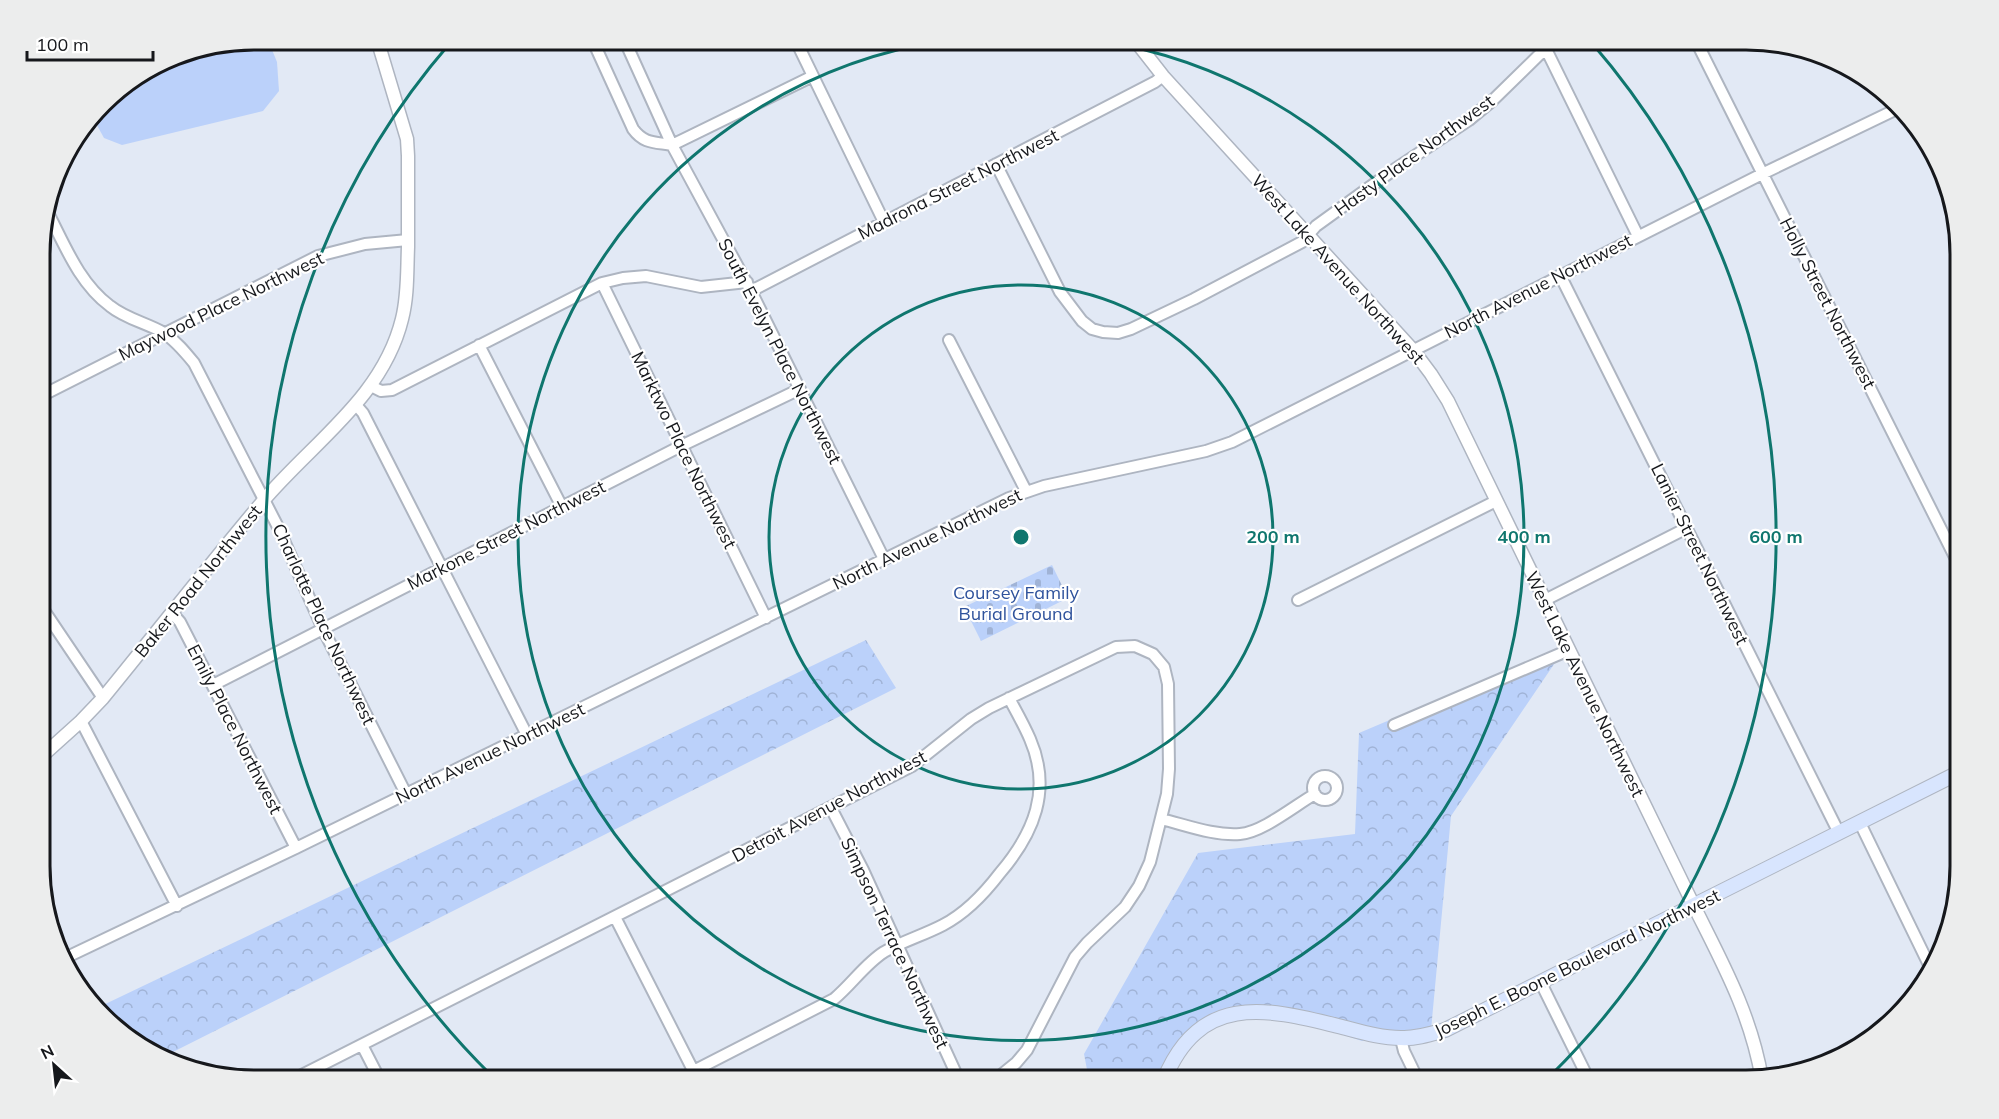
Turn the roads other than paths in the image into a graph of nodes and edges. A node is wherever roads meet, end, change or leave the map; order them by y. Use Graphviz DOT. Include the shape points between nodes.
graph roads {
  1 [pos="380,50"];
  2 [pos="597,50"];
  3 [pos="629,50"];
  4 [pos="800,50"];
  5 [pos="1143,50"];
  6 [pos="1546,50"];
  7 [pos="1700,50"];
  8 [pos="813,76"];
  9 [pos="1163,76"];
  10 [pos="1892,111"];
  11 [pos="672,145"];
  12 [pos="996,164"];
  13 [pos="1762,174"];
  14 [pos="52,220"];
  15 [pos="884,222"];
  16 [pos="1308,235"];
  17 [pos="1638,236"];
  18 [pos="408,240"];
  19 [pos="1560,275"];
  20 [pos="602,283"];
  21 [pos="749,286"];
  22 [pos="164,333"];
  23 [pos="949,340"];
  24 [pos="479,345"];
  25 [pos="1413,350"];
  26 [pos="371,387"];
  27 [pos="800,389"];
  28 [pos="50,391"];
  29 [pos="356,405"];
  30 [pos="681,446"];
  31 [pos="1026,491"];
  32 [pos="264,500"];
  33 [pos="1496,501"];
  34 [pos="562,507"];
  35 [pos="1687,528"];
  36 [pos="1949,545"];
  37 [pos="884,559"];
  38 [pos="442,568"];
  39 [pos="1298,600"];
  40 [pos="1545,600"];
  41 [pos="172,613"];
  42 [pos="766,618"];
  43 [pos="50,619"];
  44 [pos="323,629"];
  45 [pos="1569,650"];
  46 [pos="213,685"];
  47 [pos="103,698"];
  48 [pos="1009,698"];
  49 [pos="81,721"];
  50 [pos="1394,725"];
  51 [pos="527,735"];
  52 [pos="50,749"];
  53 [pos="1949,778"];
  54 [pos="406,794"];
  55 [pos="1315,794"];
  56 [pos="831,808"];
  57 [pos="1161,819"];
  58 [pos="1860,823"];
  59 [pos="1839,833"];
  60 [pos="296,848"];
  61 [pos="177,906"];
  62 [pos="1694,906"];
  63 [pos="615,917"];
  64 [pos="898,946"];
  65 [pos="71,955"];
  66 [pos="1926,959"];
  67 [pos="1541,983"];
  68 [pos="1401,1039"];
  69 [pos="362,1045"];
  70 [pos="1008,1069"];
  71 [pos="1169,1069"];
  72 [pos="1413,1069"];
  73 [pos="1584,1069"];
  74 [pos="1760,1069"];
  75 [pos="312,1070"];
  76 [pos="375,1070"];
  77 [pos="692,1070"];
  78 [pos="706,1070"];
  79 [pos="954,1070"];
  1 -- 18 [label="street, Baker Road Northwest" via="406,139"];
  2 -- 11 [label="street" via="638,136 645,141"];
  3 -- 11 [label="street, South Evelyn Place Northwest"];
  4 -- 8 [label="street"];
  5 -- 9 [label="street, West Lake Avenue Northwest"];
  6 -- 16 [label="street, Hasty Place Northwest" via="1469,120 1392,171"];
  6 -- 17 [label="street"];
  7 -- 13 [label="street, Holly Street Northwest"];
  8 -- 11 [label="street"];
  8 -- 15 [label="street"];
  9 -- 12 [label="street, Madrona Street Northwest"];
  9 -- 16 [label="street, West Lake Avenue Northwest"];
  10 -- 13 [label="street, North Avenue Northwest"];
  11 -- 21 [label="street, South Evelyn Place Northwest"];
  12 -- 15 [label="street, Madrona Street Northwest"];
  12 -- 16 [label="street, Hasty Place Northwest" via="1060,292 1082,321 1103,332 1118,333 1142,324 1302,242"];
  13 -- 17 [label="street, North Avenue Northwest"];
  13 -- 36 [label="street, Holly Street Northwest"];
  14 -- 22 [label="street, Charlotte Place Northwest" via="93,292 126,316"];
  15 -- 21 [label="street, Madrona Street Northwest"];
  16 -- 25 [label="street, West Lake Avenue Northwest"];
  17 -- 19 [label="street, North Avenue Northwest"];
  18 -- 22 [label="street, Maywood Place Northwest" via="365,244 318,256"];
  18 -- 26 [label="street, Baker Road Northwest" via="402,320"];
  19 -- 25 [label="street, North Avenue Northwest"];
  19 -- 35 [label="street, Lanier Street Northwest"];
  20 -- 21 [label="street, Madrona Street Northwest" via="646,276 701,286"];
  20 -- 24 [label="street, Madrona Street Northwest"];
  20 -- 30 [label="street, Marktwo Place Northwest"];
  21 -- 27 [label="street, South Evelyn Place Northwest"];
  22 -- 28 [label="street, Maywood Place Northwest"];
  22 -- 32 [label="street, Charlotte Place Northwest" via="194,363"];
  23 -- 31 [label="street"];
  24 -- 26 [label="street, Madrona Street Northwest" via="392,390"];
  24 -- 34 [label="street"];
  25 -- 31 [label="street, North Avenue Northwest" via="1232,442"];
  25 -- 33 [label="street, West Lake Avenue Northwest" via="1448,401"];
  26 -- 29 [label="street, Baker Road Northwest"];
  27 -- 30 [label="street, Markone Street Northwest"];
  27 -- 37 [label="street, South Evelyn Place Northwest"];
  29 -- 32 [label="street, Baker Road Northwest"];
  29 -- 38 [label="street"];
  30 -- 34 [label="street, Markone Street Northwest"];
  30 -- 42 [label="street, Marktwo Place Northwest"];
  31 -- 37 [label="street, North Avenue Northwest"];
  32 -- 41 [label="street, Baker Road Northwest"];
  32 -- 44 [label="street, Charlotte Place Northwest"];
  33 -- 39 [label="street"];
  33 -- 40 [label="street, West Lake Avenue Northwest"];
  34 -- 38 [label="street, Markone Street Northwest"];
  35 -- 40 [label="street"];
  35 -- 59 [label="street, Lanier Street Northwest"];
  37 -- 42 [label="street, North Avenue Northwest"];
  38 -- 44 [label="street, Markone Street Northwest"];
  38 -- 51 [label="street"];
  40 -- 45 [label="street, West Lake Avenue Northwest"];
  41 -- 46 [label="street, Emily Place Northwest"];
  41 -- 47 [label="street, Baker Road Northwest"];
  42 -- 51 [label="street, North Avenue Northwest"];
  43 -- 47 [label="street"];
  44 -- 46 [label="street, Markone Street Northwest"];
  44 -- 54 [label="street, Charlotte Place Northwest"];
  45 -- 50 [label="street"];
  45 -- 62 [label="street, West Lake Avenue Northwest"];
  46 -- 60 [label="street, Emily Place Northwest"];
  47 -- 49 [label="street, Baker Road Northwest"];
  48 -- 56 [label="street, Detroit Avenue Northwest" via="971,719 912,766"];
  48 -- 57 [label="street, Detroit Avenue Northwest" via="1116,647 1135,646 1153,654 1164,667 1168,684 1169,770"];
  48 -- 64 [label="street" via="1031,740 1038,767 1039,800 1030,831 1016,854 970,907 944,925"];
  49 -- 52 [label="street, Baker Road Northwest"];
  49 -- 61 [label="street"];
  51 -- 54 [label="street, North Avenue Northwest"];
  53 -- 58 [label="main road, Joseph E. Boone Boulevard Northwest"];
  54 -- 60 [label="street, North Avenue Northwest"];
  55 -- 57 [label="street" via="1268,823 1241,834"];
  56 -- 63 [label="street, Detroit Avenue Northwest"];
  56 -- 64 [label="street, Simpson Terrace Northwest"];
  57 -- 70 [label="street, Detroit Avenue Northwest" via="1140,886 1125,907 1075,957 1027,1050"];
  58 -- 59 [label="main road, Joseph E. Boone Boulevard Northwest"];
  58 -- 66 [label="street"];
  59 -- 62 [label="main road, Joseph E. Boone Boulevard Northwest"];
  60 -- 61 [label="street, North Avenue Northwest"];
  61 -- 65 [label="street, North Avenue Northwest"];
  62 -- 67 [label="main road, Joseph E. Boone Boulevard Northwest"];
  62 -- 74 [label="street, West Lake Avenue Northwest" via="1743,1007"];
  63 -- 69 [label="street, Detroit Avenue Northwest"];
  63 -- 77 [label="street"];
  64 -- 78 [label="street" via="872,961 834,999"];
  64 -- 79 [label="street, Simpson Terrace Northwest"];
  67 -- 68 [label="main road, Joseph E. Boone Boulevard Northwest" via="1445,1030"];
  67 -- 73 [label="street"];
  68 -- 71 [label="main road, Joseph E. Boone Boulevard Northwest" via="1282,1013 1242,1013 1221,1017 1198,1030 1179,1051"];
  68 -- 72 [label="street"];
  69 -- 75 [label="street, Detroit Avenue Northwest"];
  69 -- 76 [label="street"];
}
